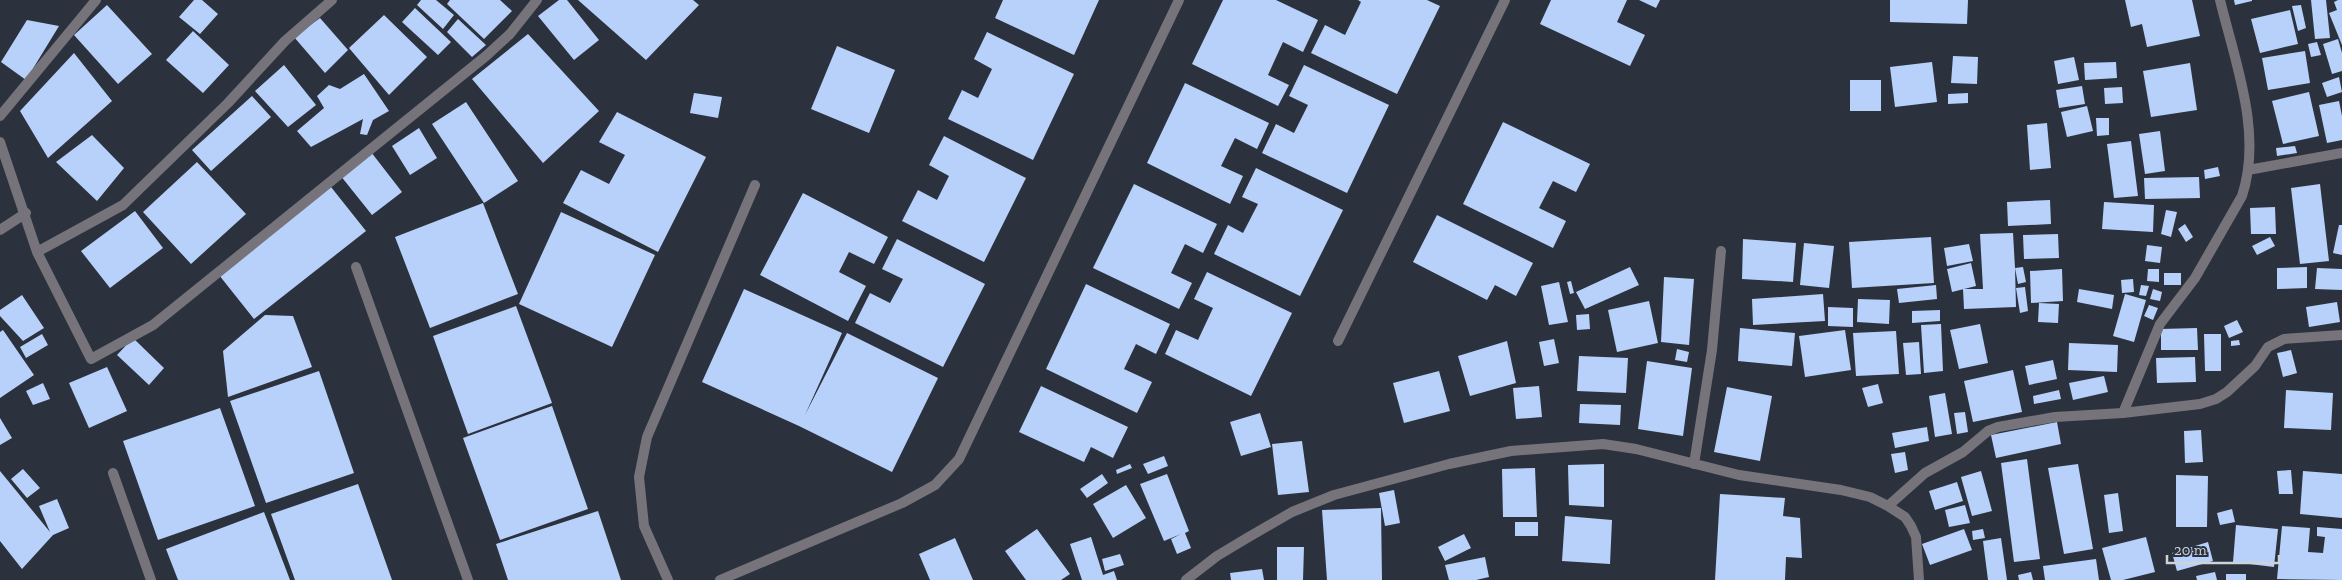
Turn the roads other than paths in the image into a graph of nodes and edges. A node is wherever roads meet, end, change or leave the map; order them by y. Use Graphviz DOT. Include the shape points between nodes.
graph roads {
  1 [pos="96,0"];
  2 [pos="332,0"];
  3 [pos="537,0"];
  4 [pos="1179,0"];
  5 [pos="1506,0"];
  6 [pos="2220,0"];
  7 [pos="0,116"];
  8 [pos="0,142"];
  9 [pos="2342,153"];
  10 [pos="2248,170"];
  11 [pos="755,185"];
  12 [pos="26,214"];
  13 [pos="0,230"];
  14 [pos="1721,251"];
  15 [pos="37,252"];
  16 [pos="356,267"];
  17 [pos="2342,335"];
  18 [pos="1338,341"];
  19 [pos="2123,413"];
  20 [pos="1694,464"];
  21 [pos="113,473"];
  22 [pos="1888,506"];
  23 [pos="151,580"];
  24 [pos="468,580"];
  25 [pos="668,580"];
  26 [pos="720,580"];
  27 [pos="1186,580"];
  28 [pos="1919,580"];
  1 -- 7 [label="street"];
  2 -- 15 [label="street" via="285,41 228,103 123,205"];
  3 -- 15 [label="street" via="510,34 486,56 153,325 90,359"];
  4 -- 26 [label="street" via="959,460 935,485 902,503"];
  5 -- 18 [label="street"];
  6 -- 10 [label="street" via="2245,101 2250,154"];
  8 -- 12 [label="street"];
  9 -- 10 [label="street"];
  10 -- 19 [label="street" via="2242,196 2233,212 2188,288 2160,324"];
  11 -- 25 [label="street" via="647,437 639,477 644,526"];
  12 -- 13 [label="street"];
  12 -- 15 [label="street"];
  14 -- 20 [label="street" via="1712,350"];
  16 -- 24 [label="street"];
  17 -- 19 [label="street" via="2284,339 2268,347 2242,380 2216,399 2200,404"];
  19 -- 22 [label="street" via="2055,417 1998,427 1925,473"];
  20 -- 22 [label="street" via="1756,478 1841,490"];
  20 -- 27 [label="street" via="1603,444 1511,451 1458,462 1309,504 1217,556"];
  21 -- 23 [label="street"];
  22 -- 28 [label="street" via="1904,517 1916,537"];
}
